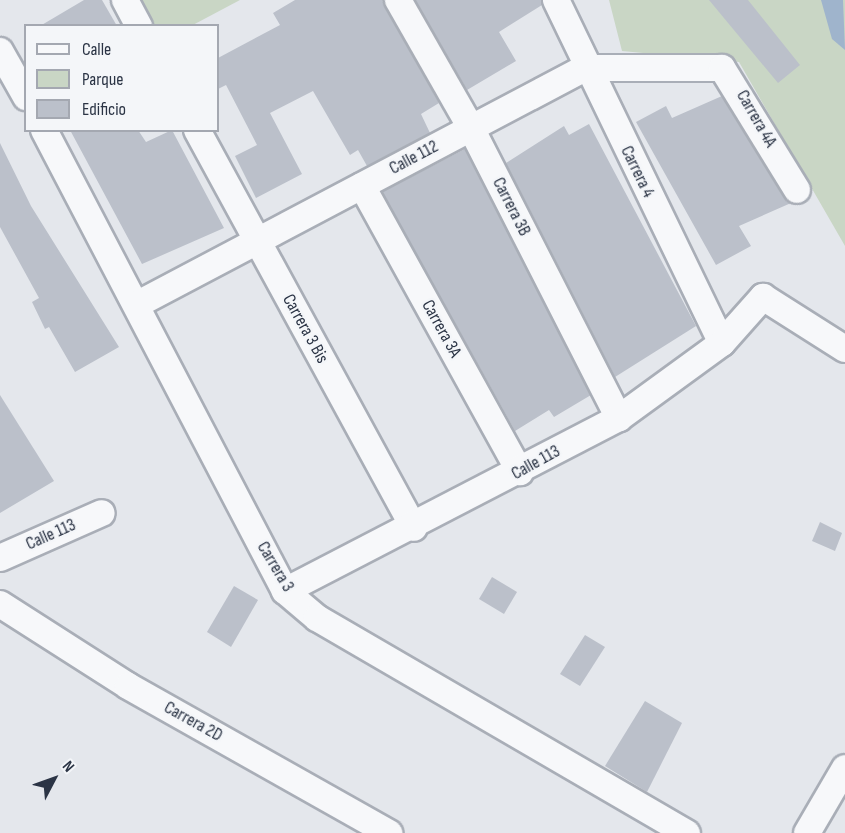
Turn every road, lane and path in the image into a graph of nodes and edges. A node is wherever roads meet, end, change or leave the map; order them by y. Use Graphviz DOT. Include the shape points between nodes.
graph roads {
  1 [pos="125,0"];
  2 [pos="398,0"];
  3 [pos="556,0"];
  4 [pos="138,24"];
  5 [pos="0,51"];
  6 [pos="703,64"];
  7 [pos="585,68"];
  8 [pos="24,93"];
  9 [pos="471,128"];
  10 [pos="45,132"];
  11 [pos="198,132"];
  12 [pos="362,186"];
  13 [pos="797,190"];
  14 [pos="257,241"];
  15 [pos="138,304"];
  16 [pos="722,343"];
  17 [pos="845,349"];
  18 [pos="619,418"];
  19 [pos="520,472"];
  20 [pos="102,513"];
  21 [pos="414,528"];
  22 [pos="0,558"];
  23 [pos="285,591"];
  24 [pos="0,604"];
  25 [pos="845,768"];
  26 [pos="389,833"];
  27 [pos="687,833"];
  28 [pos="807,833"];
  1 -- 4 [label="street"];
  2 -- 9 [label="street, Carrera 3B"];
  3 -- 7 [label="street, Carrera 4"];
  5 -- 8 [label="street"];
  6 -- 7 [label="street, Calle 112"];
  6 -- 13 [label="street, Carrera 4A" via="729,72"];
  7 -- 9 [label="street, Calle 112"];
  7 -- 16 [label="street, Carrera 4"];
  9 -- 12 [label="street, Calle 112"];
  9 -- 18 [label="street, Carrera 3B"];
  10 -- 15 [label="street, Carrera 3"];
  11 -- 14 [label="street, Carrera 3 Bis"];
  12 -- 14 [label="street, Calle 112"];
  12 -- 19 [label="street, Carrera 3A"];
  14 -- 15 [label="street, Calle 112"];
  14 -- 21 [label="street, Carrera 3 Bis"];
  15 -- 23 [label="street, Carrera 3"];
  16 -- 17 [label="street, Calle 113" via="763,297"];
  16 -- 18 [label="street, Calle 113"];
  18 -- 19 [label="street, Calle 113"];
  19 -- 21 [label="street, Calle 113"];
  20 -- 22 [label="street, Calle 113"];
  21 -- 23 [label="street, Calle 113"];
  23 -- 27 [label="street, Carrera 3" via="336,630"];
  24 -- 26 [label="street, Carrera 2D" via="128,686"];
  25 -- 28 [label="street"];
}
